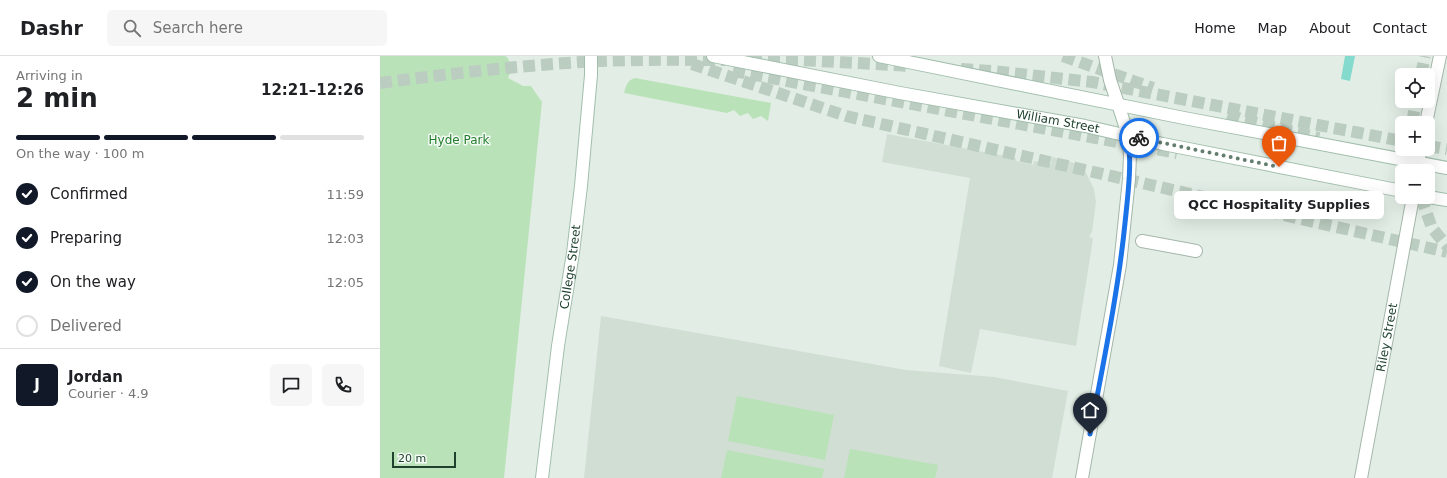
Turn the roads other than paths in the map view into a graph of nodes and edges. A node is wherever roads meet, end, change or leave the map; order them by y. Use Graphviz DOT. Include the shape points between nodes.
graph roads {
  1 [pos="591,56"];
  2 [pos="713,56"];
  3 [pos="879,56"];
  4 [pos="1105,56"];
  5 [pos="1440,56"];
  6 [pos="1118,104"];
  7 [pos="1427,116"];
  8 [pos="1128,135"];
  9 [pos="1408,164"];
  10 [pos="1435,167"];
  11 [pos="1447,168"];
  12 [pos="1395,190"];
  13 [pos="1435,198"];
  14 [pos="1447,200"];
  15 [pos="1412,204"];
  16 [pos="1142,241"];
  17 [pos="1196,251"];
  18 [pos="542,478"];
  19 [pos="1082,478"];
  20 [pos="1361,478"];
  1 -- 18 [label="main road, College Street" via="581,186"];
  2 -- 8 [label="main road, William Street"];
  3 -- 6 [label="main road"];
  4 -- 6 [label="main road"];
  5 -- 7 [label="main road"];
  6 -- 8 [label="main road"];
  6 -- 9 [label="main road"];
  8 -- 12 [label="main road, William Street"];
  8 -- 19 [label="main road" via="1130,155 1122,251"];
  10 -- 11 [label="main road"];
  13 -- 14 [label="main road"];
  15 -- 20 [label="main road, Riley Street"];
  16 -- 17 [label="main road"];
}
